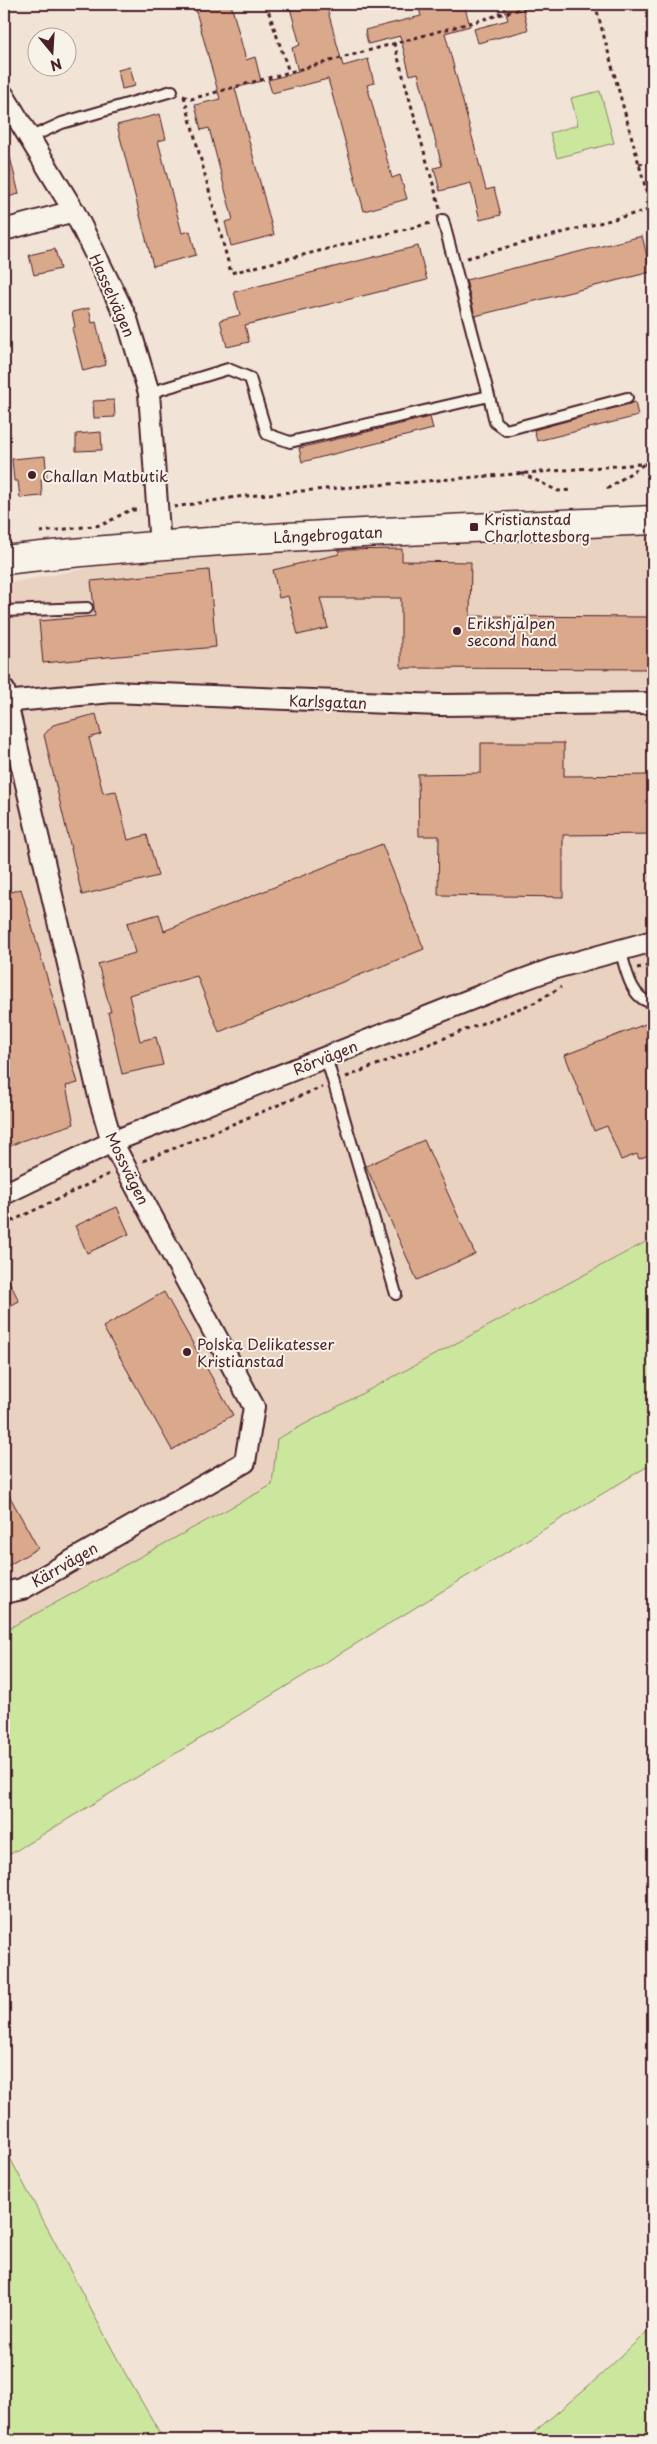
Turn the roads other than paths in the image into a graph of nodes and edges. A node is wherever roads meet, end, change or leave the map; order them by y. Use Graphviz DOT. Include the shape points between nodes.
graph roads {
  1 [pos="172,92"];
  2 [pos="4,96"];
  3 [pos="29,138"];
  4 [pos="74,211"];
  5 [pos="443,220"];
  6 [pos="4,230"];
  7 [pos="149,393"];
  8 [pos="489,396"];
  9 [pos="627,398"];
  10 [pos="653,520"];
  11 [pos="160,546"];
  12 [pos="4,560"];
  13 [pos="87,608"];
  14 [pos="4,611"];
  15 [pos="5,697"];
  16 [pos="653,703"];
  17 [pos="653,941"];
  18 [pos="620,949"];
  19 [pos="653,1002"];
  20 [pos="326,1057"];
  21 [pos="112,1142"];
  22 [pos="4,1194"];
  23 [pos="396,1294"];
  24 [pos="122,1530"];
  25 [pos="6,1593"];
  1 -- 3 [label="lane" via="62,123"];
  2 -- 3 [label="street, Hasselvägen"];
  3 -- 4 [label="street, Hasselvägen"];
  4 -- 6 [label="street"];
  4 -- 7 [label="street, Hasselvägen" via="127,319"];
  5 -- 8 [label="lane"];
  7 -- 8 [label="lane" via="228,369 250,378 267,434 290,442"];
  7 -- 11 [label="street, Hasselvägen"];
  8 -- 9 [label="lane" via="495,422 506,430"];
  10 -- 11 [label="main road, Långebrogatan" via="297,536"];
  11 -- 12 [label="main road, Långebrogatan"];
  13 -- 14 [label="lane"];
  15 -- 16 [label="street, Karlsgatan" via="112,692 440,705"];
  15 -- 21 [label="street, Mossvägen"];
  17 -- 18 [label="street, Rörvägen"];
  18 -- 19 [label="lane" via="634,990 640,998"];
  18 -- 20 [label="street, Rörvägen" via="552,969"];
  20 -- 21 [label="street, Rörvägen"];
  20 -- 23 [label="lane"];
  21 -- 22 [label="street, Rörvägen"];
  21 -- 24 [label="street, Mossvägen" via="254,1407 245,1462"];
  24 -- 25 [label="street, Kärrvägen" via="22,1589"];
}
